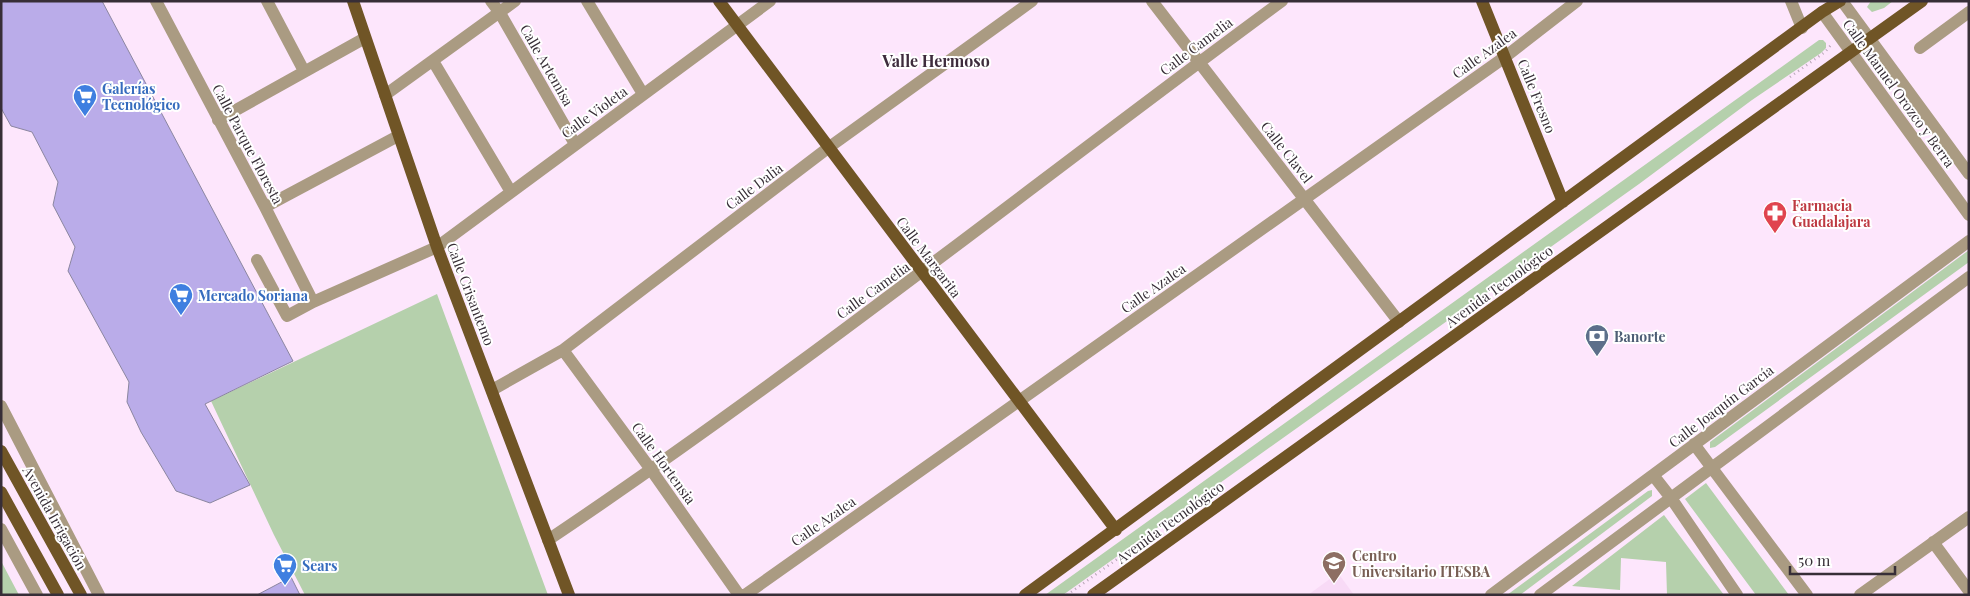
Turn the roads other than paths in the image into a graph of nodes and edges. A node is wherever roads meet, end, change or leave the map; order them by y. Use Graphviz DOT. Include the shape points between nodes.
graph roads {
  1 [pos="156,1"];
  2 [pos="267,1"];
  3 [pos="353,1"];
  4 [pos="491,1"];
  5 [pos="515,1"];
  6 [pos="587,1"];
  7 [pos="719,1"];
  8 [pos="770,1"];
  9 [pos="1032,1"];
  10 [pos="1152,1"];
  11 [pos="1282,1"];
  12 [pos="1482,1"];
  13 [pos="1577,1"];
  14 [pos="1791,1"];
  15 [pos="1841,1"];
  16 [pos="1922,1"];
  17 [pos="1822,12"];
  18 [pos="500,13"];
  19 [pos="1967,16"];
  20 [pos="737,26"];
  21 [pos="1802,28"];
  22 [pos="365,38"];
  23 [pos="1870,40"];
  24 [pos="1920,48"];
  25 [pos="1851,53"];
  26 [pos="1505,57"];
  27 [pos="433,61"];
  28 [pos="1198,62"];
  29 [pos="304,71"];
  30 [pos="643,94"];
  31 [pos="385,95"];
  32 [pos="218,120"];
  33 [pos="398,136"];
  34 [pos="575,144"];
  35 [pos="828,148"];
  36 [pos="1969,174"];
  37 [pos="511,192"];
  38 [pos="1305,199"];
  39 [pos="1563,202"];
  40 [pos="265,208"];
  41 [pos="1969,215"];
  42 [pos="1969,241"];
  43 [pos="437,247"];
  44 [pos="257,260"];
  45 [pos="921,273"];
  46 [pos="1969,277"];
  47 [pos="313,302"];
  48 [pos="1399,322"];
  49 [pos="563,350"];
  50 [pos="492,390"];
  51 [pos="1019,401"];
  52 [pos="1,406"];
  53 [pos="1694,444"];
  54 [pos="2,454"];
  55 [pos="1712,467"];
  56 [pos="652,471"];
  57 [pos="1653,475"];
  58 [pos="1,492"];
  59 [pos="1671,498"];
  60 [pos="1969,517"];
  61 [pos="1,529"];
  62 [pos="1116,530"];
  63 [pos="548,540"];
  64 [pos="1933,542"];
  65 [pos="1969,591"];
  66 [pos="38,595"];
  67 [pos="58,595"];
  68 [pos="81,595"];
  69 [pos="99,595"];
  70 [pos="569,595"];
  71 [pos="739,595"];
  72 [pos="745,595"];
  73 [pos="1025,595"];
  74 [pos="1093,595"];
  75 [pos="1491,595"];
  76 [pos="1540,595"];
  77 [pos="1737,595"];
  78 [pos="1807,595"];
  79 [pos="1860,595"];
  1 -- 32 [label="street, Calle Parque Floresta"];
  2 -- 29 [label="street"];
  3 -- 22 [label="main road, Calle Crisantemo"];
  4 -- 18 [label="street, Calle Artemisa"];
  5 -- 18 [label="street"];
  6 -- 30 [label="street"];
  7 -- 20 [label="main road, Calle Margarita"];
  8 -- 20 [label="street, Calle Violeta"];
  9 -- 35 [label="street, Calle Dalia"];
  10 -- 28 [label="street, Calle Clavel"];
  11 -- 28 [label="street, Calle Camelia"];
  12 -- 26 [label="main road, Calle Fresno"];
  13 -- 26 [label="street, Calle Azalea"];
  14 -- 21 [label="street"];
  15 -- 17 [label="main road, Avenida Tecnológico"];
  15 -- 23 [label="street, Calle Manuel Orozco y Berra"];
  16 -- 23 [label="main road, Avenida Tecnológico"];
  17 -- 21 [label="main road, Avenida Tecnológico"];
  17 -- 25 [label="street, Calle Manuel Orozco y Berra"];
  18 -- 27 [label="street"];
  18 -- 34 [label="street, Calle Artemisa"];
  19 -- 24 [label="street"];
  20 -- 30 [label="street, Calle Violeta"];
  20 -- 35 [label="main road, Calle Margarita"];
  21 -- 39 [label="main road, Avenida Tecnológico"];
  22 -- 29 [label="street"];
  22 -- 31 [label="main road, Calle Crisantemo"];
  23 -- 25 [label="main road, Avenida Tecnológico"];
  23 -- 36 [label="street, Calle Manuel Orozco y Berra"];
  25 -- 41 [label="street, Calle Manuel Orozco y Berra"];
  25 -- 74 [label="main road, Avenida Tecnológico"];
  26 -- 38 [label="street, Calle Azalea"];
  26 -- 39 [label="main road, Calle Fresno"];
  27 -- 31 [label="street"];
  27 -- 37 [label="street"];
  28 -- 38 [label="street, Calle Clavel"];
  28 -- 45 [label="street, Calle Camelia"];
  29 -- 32 [label="street"];
  30 -- 34 [label="street, Calle Violeta"];
  31 -- 33 [label="main road, Calle Crisantemo"];
  32 -- 40 [label="street, Calle Parque Floresta"];
  33 -- 40 [label="street"];
  33 -- 43 [label="main road, Calle Crisantemo"];
  34 -- 37 [label="street, Calle Violeta"];
  35 -- 45 [label="main road, Calle Margarita"];
  35 -- 49 [label="street, Calle Dalia"];
  37 -- 43 [label="street, Calle Violeta"];
  38 -- 48 [label="street, Calle Clavel"];
  38 -- 51 [label="street, Calle Azalea"];
  39 -- 48 [label="main road, Avenida Tecnológico"];
  40 -- 47 [label="street, Calle Parque Floresta"];
  42 -- 53 [label="street, Calle Joaquín García"];
  43 -- 47 [label="street, Calle Violeta"];
  43 -- 50 [label="main road, Calle Crisantemo"];
  44 -- 47 [label="street, Calle Violeta" via="286,316"];
  45 -- 51 [label="main road, Calle Margarita"];
  45 -- 56 [label="street, Calle Camelia"];
  46 -- 55 [label="street"];
  48 -- 62 [label="main road, Avenida Tecnológico"];
  49 -- 50 [label="street, Calle Dalia"];
  49 -- 56 [label="street, Calle Hortensia"];
  50 -- 63 [label="main road, Calle Crisantemo"];
  51 -- 62 [label="main road, Calle Margarita"];
  51 -- 72 [label="street, Calle Azalea"];
  52 -- 69 [label="street"];
  53 -- 55 [label="street"];
  53 -- 57 [label="street, Calle Joaquín García"];
  54 -- 68 [label="main road, Avenida Irrigación"];
  55 -- 59 [label="street"];
  55 -- 78 [label="street"];
  56 -- 63 [label="street, Calle Camelia"];
  56 -- 71 [label="street, Calle Hortensia"];
  57 -- 59 [label="street"];
  57 -- 75 [label="street, Calle Joaquín García"];
  58 -- 67 [label="main road"];
  59 -- 76 [label="street"];
  59 -- 77 [label="street"];
  60 -- 64 [label="street"];
  61 -- 66 [label="street"];
  62 -- 73 [label="main road, Avenida Tecnológico"];
  63 -- 70 [label="main road, Calle Crisantemo"];
  64 -- 65 [label="street"];
  64 -- 79 [label="street"];
}
